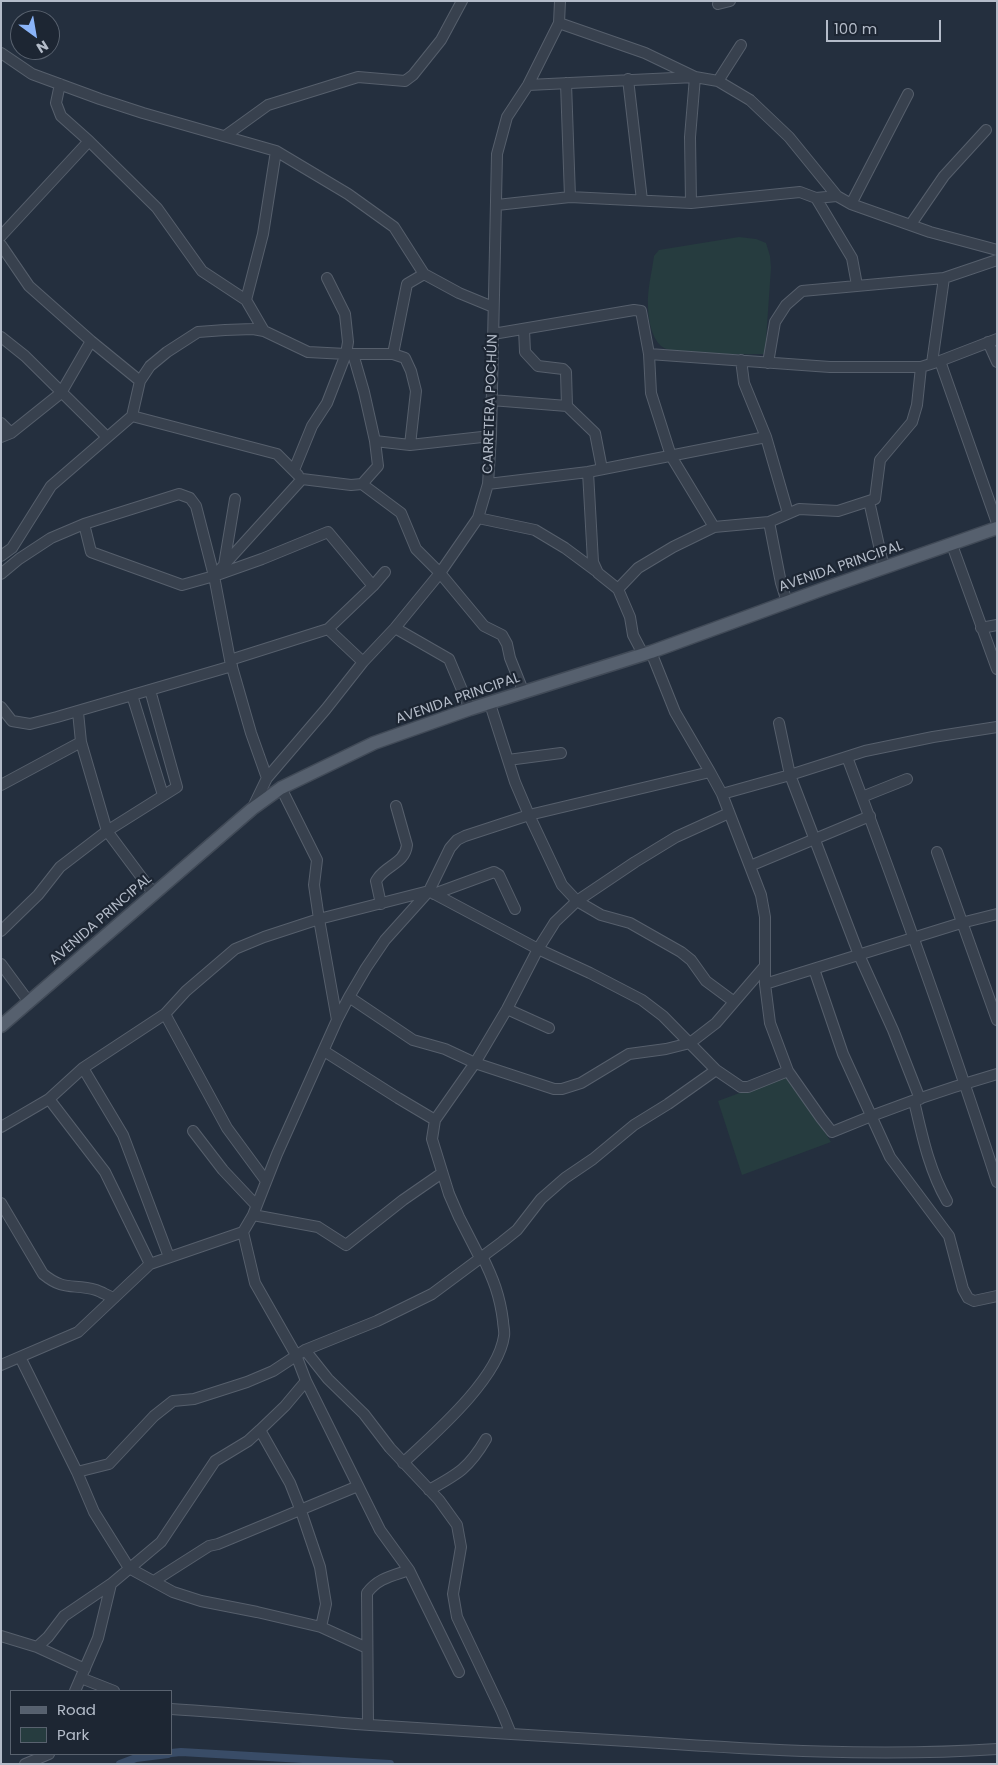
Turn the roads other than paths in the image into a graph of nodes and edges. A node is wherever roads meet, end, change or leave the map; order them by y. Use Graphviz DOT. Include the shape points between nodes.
graph roads {
  1 [pos="462,1"];
  2 [pos="560,1"];
  3 [pos="730,1"];
  4 [pos="718,4"];
  5 [pos="559,23"];
  6 [pos="741,46"];
  7 [pos="1,53"];
  8 [pos="695,77"];
  9 [pos="628,79"];
  10 [pos="718,81"];
  11 [pos="566,83"];
  12 [pos="60,84"];
  13 [pos="528,85"];
  14 [pos="908,94"];
  15 [pos="986,130"];
  16 [pos="225,136"];
  17 [pos="89,141"];
  18 [pos="276,151"];
  19 [pos="837,196"];
  20 [pos="570,197"];
  21 [pos="816,198"];
  22 [pos="642,200"];
  23 [pos="691,203"];
  24 [pos="851,204"];
  25 [pos="497,205"];
  26 [pos="911,224"];
  27 [pos="1,236"];
  28 [pos="1,245"];
  29 [pos="997,250"];
  30 [pos="997,260"];
  31 [pos="424,274"];
  32 [pos="327,278"];
  33 [pos="944,278"];
  34 [pos="857,285"];
  35 [pos="246,300"];
  36 [pos="493,307"];
  37 [pos="524,329"];
  38 [pos="264,331"];
  39 [pos="493,334"];
  40 [pos="1,337"];
  41 [pos="91,341"];
  42 [pos="992,341"];
  43 [pos="349,354"];
  44 [pos="393,354"];
  45 [pos="649,354"];
  46 [pos="741,360"];
  47 [pos="936,362"];
  48 [pos="997,362"];
  49 [pos="768,363"];
  50 [pos="921,367"];
  51 [pos="140,381"];
  52 [pos="61,392"];
  53 [pos="492,400"];
  54 [pos="567,406"];
  55 [pos="132,416"];
  56 [pos="1,423"];
  57 [pos="6,435"];
  58 [pos="491,436"];
  59 [pos="107,437"];
  60 [pos="766,437"];
  61 [pos="375,441"];
  62 [pos="410,444"];
  63 [pos="672,456"];
  64 [pos="602,469"];
  65 [pos="294,470"];
  66 [pos="588,472"];
  67 [pos="302,479"];
  68 [pos="362,484"];
  69 [pos="488,484"];
  70 [pos="235,499"];
  71 [pos="869,502"];
  72 [pos="788,513"];
  73 [pos="478,518"];
  74 [pos="769,522"];
  75 [pos="997,523"];
  76 [pos="84,524"];
  77 [pos="714,527"];
  78 [pos="997,528"];
  79 [pos="952,545"];
  80 [pos="1,556"];
  81 [pos="223,566"];
  82 [pos="884,568"];
  83 [pos="386,572"];
  84 [pos="440,573"];
  85 [pos="598,573"];
  86 [pos="1,574"];
  87 [pos="214,576"];
  88 [pos="373,586"];
  89 [pos="618,589"];
  90 [pos="787,602"];
  91 [pos="997,625"];
  92 [pos="395,628"];
  93 [pos="982,628"];
  94 [pos="328,629"];
  95 [pos="647,653"];
  96 [pos="363,662"];
  97 [pos="231,663"];
  98 [pos="997,669"];
  99 [pos="150,690"];
  100 [pos="524,693"];
  101 [pos="132,695"];
  102 [pos="490,704"];
  103 [pos="1,707"];
  104 [pos="470,710"];
  105 [pos="78,712"];
  106 [pos="779,723"];
  107 [pos="997,728"];
  108 [pos="81,742"];
  109 [pos="561,753"];
  110 [pos="847,757"];
  111 [pos="508,760"];
  112 [pos="710,772"];
  113 [pos="790,775"];
  114 [pos="266,778"];
  115 [pos="908,779"];
  116 [pos="1,785"];
  117 [pos="281,788"];
  118 [pos="722,794"];
  119 [pos="163,795"];
  120 [pos="862,797"];
  121 [pos="396,806"];
  122 [pos="252,809"];
  123 [pos="729,813"];
  124 [pos="529,815"];
  125 [pos="870,816"];
  126 [pos="107,831"];
  127 [pos="816,840"];
  128 [pos="937,852"];
  129 [pos="750,866"];
  130 [pos="431,892"];
  131 [pos="154,894"];
  132 [pos="577,901"];
  133 [pos="382,904"];
  134 [pos="515,909"];
  135 [pos="997,914"];
  136 [pos="318,919"];
  137 [pos="961,923"];
  138 [pos="1,931"];
  139 [pos="915,938"];
  140 [pos="538,949"];
  141 [pos="859,955"];
  142 [pos="1,964"];
  143 [pos="765,966"];
  144 [pos="814,969"];
  145 [pos="765,984"];
  146 [pos="350,997"];
  147 [pos="733,1001"];
  148 [pos="29,1002"];
  149 [pos="507,1009"];
  150 [pos="165,1014"];
  151 [pos="337,1020"];
  152 [pos="997,1020"];
  153 [pos="1,1026"];
  154 [pos="549,1028"];
  155 [pos="690,1043"];
  156 [pos="324,1051"];
  157 [pos="475,1063"];
  158 [pos="83,1068"];
  159 [pos="716,1070"];
  160 [pos="788,1071"];
  161 [pos="997,1074"];
  162 [pos="965,1083"];
  163 [pos="48,1099"];
  164 [pos="917,1100"];
  165 [pos="871,1116"];
  166 [pos="435,1120"];
  167 [pos="1,1127"];
  168 [pos="193,1131"];
  169 [pos="442,1173"];
  170 [pos="266,1181"];
  171 [pos="997,1182"];
  172 [pos="947,1201"];
  173 [pos="1,1203"];
  174 [pos="256,1205"];
  175 [pos="253,1215"];
  176 [pos="243,1232"];
  177 [pos="169,1257"];
  178 [pos="481,1257"];
  179 [pos="150,1264"];
  180 [pos="997,1296"];
  181 [pos="114,1298"];
  182 [pos="305,1350"];
  183 [pos="296,1355"];
  184 [pos="20,1357"];
  185 [pos="1,1365"];
  186 [pos="306,1381"];
  187 [pos="260,1430"];
  188 [pos="486,1438"];
  189 [pos="404,1463"];
  190 [pos="77,1472"];
  191 [pos="358,1486"];
  192 [pos="429,1490"];
  193 [pos="301,1511"];
  194 [pos="128,1568"];
  195 [pos="409,1570"];
  196 [pos="154,1581"];
  197 [pos="111,1584"];
  198 [pos="321,1627"];
  199 [pos="1,1636"];
  200 [pos="37,1646"];
  201 [pos="367,1648"];
  202 [pos="459,1672"];
  203 [pos="83,1673"];
  204 [pos="75,1690"];
  205 [pos="112,1690"];
  206 [pos="172,1709"];
  207 [pos="368,1725"];
  208 [pos="511,1734"];
  209 [pos="997,1749"];
  210 [pos="47,1755"];
  211 [pos="25,1764"];
  1 -- 16 [label="street" via="441,40 405,81 358,78 268,105"];
  2 -- 5 [label="street"];
  3 -- 4 [label="street"];
  5 -- 8 [label="street" via="645,53"];
  5 -- 13 [label="street, CARRETERA POCHÚN"];
  6 -- 10 [label="street"];
  7 -- 12 [label="street" via="32,74"];
  8 -- 9 [label="street"];
  8 -- 10 [label="street"];
  8 -- 23 [label="street" via="690,137"];
  9 -- 11 [label="street"];
  9 -- 22 [label="street"];
  10 -- 19 [label="street" via="750,100 788,137"];
  11 -- 13 [label="street"];
  11 -- 20 [label="street"];
  12 -- 16 [label="street" via="143,113"];
  12 -- 17 [label="street" via="56,103 61,116"];
  13 -- 25 [label="street, CARRETERA POCHÚN" via="506,117 497,154"];
  14 -- 24 [label="street"];
  15 -- 26 [label="street" via="944,176"];
  16 -- 18 [label="street"];
  17 -- 27 [label="street"];
  17 -- 35 [label="street" via="157,208 202,271"];
  18 -- 31 [label="street" via="348,194 394,227"];
  18 -- 35 [label="street" via="263,234"];
  19 -- 21 [label="street"];
  19 -- 24 [label="street"];
  20 -- 22 [label="street"];
  20 -- 25 [label="street"];
  21 -- 23 [label="street" via="800,192"];
  21 -- 34 [label="street" via="852,258"];
  22 -- 23 [label="street"];
  24 -- 26 [label="street"];
  25 -- 36 [label="street, CARRETERA POCHÚN"];
  26 -- 29 [label="street"];
  28 -- 41 [label="street" via="28,286"];
  30 -- 33 [label="street"];
  31 -- 36 [label="street"];
  31 -- 44 [label="street" via="407,284"];
  32 -- 43 [label="street" via="345,314"];
  33 -- 34 [label="street"];
  33 -- 47 [label="street"];
  34 -- 49 [label="street" via="802,290 786,305 775,322"];
  35 -- 38 [label="street"];
  36 -- 39 [label="street, CARRETERA POCHÚN"];
  37 -- 39 [label="street"];
  37 -- 45 [label="street" via="641,311"];
  37 -- 54 [label="street" via="525,352 538,366 566,372"];
  38 -- 43 [label="street" via="308,352"];
  38 -- 51 [label="street" via="198,332 150,366"];
  39 -- 53 [label="street, CARRETERA POCHÚN"];
  40 -- 52 [label="street"];
  41 -- 51 [label="street"];
  41 -- 52 [label="street"];
  42 -- 47 [label="street"];
  42 -- 48 [label="street"];
  43 -- 44 [label="street"];
  43 -- 61 [label="street" via="364,392"];
  43 -- 65 [label="street" via="327,403 312,426"];
  44 -- 62 [label="street" via="405,358 416,391"];
  45 -- 46 [label="street"];
  45 -- 63 [label="street" via="651,393"];
  46 -- 49 [label="street"];
  46 -- 60 [label="street" via="744,383"];
  47 -- 50 [label="street"];
  47 -- 75 [label="street"];
  49 -- 50 [label="street"];
  50 -- 71 [label="street" via="918,405 912,422 880,460 875,499"];
  51 -- 55 [label="street"];
  52 -- 57 [label="street"];
  52 -- 59 [label="street"];
  53 -- 54 [label="street"];
  53 -- 58 [label="street, CARRETERA POCHÚN"];
  54 -- 64 [label="street" via="595,434"];
  55 -- 59 [label="street"];
  55 -- 65 [label="street" via="276,454"];
  56 -- 57 [label="street"];
  58 -- 62 [label="street"];
  58 -- 69 [label="street, CARRETERA POCHÚN"];
  59 -- 80 [label="street" via="51,486 12,548"];
  60 -- 63 [label="street"];
  60 -- 72 [label="street"];
  61 -- 62 [label="street"];
  61 -- 68 [label="street" via="378,466"];
  63 -- 64 [label="street"];
  63 -- 77 [label="street"];
  64 -- 66 [label="street"];
  65 -- 67 [label="street"];
  66 -- 69 [label="street"];
  66 -- 85 [label="street" via="593,562"];
  67 -- 68 [label="street" via="350,486"];
  67 -- 81 [label="street"];
  68 -- 84 [label="street" via="401,513 416,549"];
  69 -- 73 [label="street, CARRETERA POCHÚN"];
  70 -- 81 [label="street"];
  71 -- 72 [label="street" via="838,512 799,509"];
  71 -- 82 [label="street"];
  72 -- 74 [label="street"];
  73 -- 84 [label="street, CARRETERA POCHÚN"];
  73 -- 85 [label="street" via="535,530"];
  74 -- 77 [label="street"];
  74 -- 90 [label="street" via="780,583"];
  76 -- 86 [label="street" via="51,538"];
  76 -- 87 [label="street" via="91,552 182,585"];
  76 -- 87 [label="street" via="179,494 190,498 196,506"];
  77 -- 89 [label="street" via="638,568"];
  78 -- 79 [label="main road, AVENIDA PRINCIPAL"];
  79 -- 82 [label="main road, AVENIDA PRINCIPAL"];
  79 -- 93 [label="street"];
  81 -- 87 [label="street"];
  82 -- 90 [label="main road, AVENIDA PRINCIPAL"];
  83 -- 88 [label="street"];
  84 -- 92 [label="street, CARRETERA POCHÚN"];
  84 -- 100 [label="street" via="484,626 502,635"];
  85 -- 89 [label="street"];
  87 -- 88 [label="street" via="328,532"];
  87 -- 97 [label="street"];
  88 -- 94 [label="street"];
  89 -- 95 [label="street" via="633,635"];
  90 -- 95 [label="main road, AVENIDA PRINCIPAL"];
  91 -- 93 [label="street"];
  92 -- 96 [label="street, CARRETERA POCHÚN"];
  92 -- 104 [label="street" via="449,659"];
  93 -- 98 [label="street"];
  94 -- 96 [label="street"];
  94 -- 97 [label="street"];
  95 -- 100 [label="main road, AVENIDA PRINCIPAL"];
  95 -- 112 [label="street"];
  96 -- 114 [label="street, CARRETERA POCHÚN"];
  97 -- 99 [label="street"];
  97 -- 114 [label="street"];
  99 -- 101 [label="street"];
  99 -- 119 [label="street" via="177,787"];
  100 -- 102 [label="main road, AVENIDA PRINCIPAL"];
  101 -- 105 [label="street"];
  101 -- 119 [label="street"];
  102 -- 104 [label="main road, AVENIDA PRINCIPAL"];
  102 -- 111 [label="street"];
  103 -- 105 [label="street" via="12,721 30,724"];
  104 -- 117 [label="main road, AVENIDA PRINCIPAL" via="374,743"];
  105 -- 108 [label="street"];
  106 -- 113 [label="street"];
  107 -- 110 [label="street" via="932,736"];
  108 -- 116 [label="street"];
  108 -- 126 [label="street"];
  109 -- 111 [label="street"];
  110 -- 113 [label="street"];
  110 -- 120 [label="street"];
  111 -- 124 [label="street"];
  112 -- 118 [label="street"];
  112 -- 124 [label="street"];
  113 -- 118 [label="street"];
  113 -- 127 [label="street"];
  114 -- 122 [label="street, CARRETERA POCHÚN"];
  115 -- 120 [label="street"];
  117 -- 122 [label="main road, AVENIDA PRINCIPAL"];
  117 -- 136 [label="street" via="317,860 314,883"];
  118 -- 123 [label="street"];
  119 -- 126 [label="street"];
  120 -- 125 [label="street"];
  121 -- 133 [label="street" via="407,845 400,860 376,882"];
  122 -- 131 [label="main road, AVENIDA PRINCIPAL"];
  123 -- 129 [label="street"];
  123 -- 132 [label="street" via="676,837"];
  124 -- 130 [label="street" via="457,840 450,848"];
  124 -- 132 [label="street" via="562,885"];
  125 -- 127 [label="street"];
  125 -- 139 [label="street"];
  126 -- 131 [label="street"];
  126 -- 138 [label="street" via="60,867 38,895"];
  127 -- 129 [label="street"];
  127 -- 141 [label="street"];
  128 -- 137 [label="street"];
  129 -- 143 [label="street" via="764,906"];
  130 -- 133 [label="street"];
  130 -- 134 [label="street" via="494,872 499,875"];
  130 -- 140 [label="street"];
  130 -- 146 [label="street" via="386,940"];
  131 -- 148 [label="main road, AVENIDA PRINCIPAL"];
  132 -- 140 [label="street" via="555,922"];
  132 -- 147 [label="street" via="601,915 630,923 681,952 706,981"];
  133 -- 136 [label="street"];
  135 -- 137 [label="street"];
  136 -- 150 [label="street" via="235,950 186,991"];
  136 -- 151 [label="street"];
  137 -- 139 [label="street"];
  137 -- 152 [label="street"];
  139 -- 141 [label="street"];
  139 -- 162 [label="street"];
  140 -- 149 [label="street"];
  140 -- 155 [label="street" via="642,1000"];
  141 -- 144 [label="street"];
  141 -- 164 [label="street" via="893,1030"];
  142 -- 148 [label="street"];
  143 -- 145 [label="street"];
  143 -- 147 [label="street"];
  144 -- 145 [label="street"];
  144 -- 165 [label="street" via="843,1054"];
  145 -- 160 [label="street" via="771,1027"];
  146 -- 151 [label="street"];
  146 -- 157 [label="street" via="413,1040 445,1049"];
  147 -- 155 [label="street" via="716,1023"];
  148 -- 153 [label="main road, AVENIDA PRINCIPAL"];
  149 -- 154 [label="street"];
  149 -- 157 [label="street"];
  150 -- 158 [label="street"];
  150 -- 170 [label="street" via="226,1128"];
  151 -- 156 [label="street"];
  155 -- 157 [label="street" via="629,1054 581,1083 562,1089"];
  155 -- 159 [label="street"];
  156 -- 166 [label="street"];
  156 -- 170 [label="street"];
  157 -- 166 [label="street"];
  158 -- 163 [label="street"];
  158 -- 177 [label="street" via="123,1135"];
  159 -- 160 [label="street" via="741,1087"];
  159 -- 178 [label="street" via="634,1125 565,1178 541,1199 517,1230"];
  160 -- 165 [label="street" via="832,1132"];
  161 -- 162 [label="street"];
  162 -- 164 [label="street"];
  162 -- 171 [label="street"];
  163 -- 167 [label="street"];
  163 -- 179 [label="street" via="105,1172"];
  164 -- 165 [label="street"];
  164 -- 172 [label="street" via="925,1150"];
  165 -- 180 [label="street" via="890,1157 949,1236 968,1298 974,1301"];
  166 -- 169 [label="street" via="432,1139"];
  168 -- 174 [label="street"];
  169 -- 175 [label="street" via="346,1245 318,1227"];
  169 -- 178 [label="street" via="459,1217"];
  170 -- 174 [label="street"];
  173 -- 181 [label="street" via="43,1274 64,1286 95,1290"];
  174 -- 175 [label="street"];
  175 -- 176 [label="street"];
  176 -- 177 [label="street"];
  176 -- 183 [label="street" via="255,1283"];
  177 -- 179 [label="street"];
  178 -- 182 [label="street" via="432,1294 377,1321"];
  178 -- 189 [label="street" via="496,1284 502,1310 504,1336 497,1357 482,1381 446,1424"];
  179 -- 181 [label="street"];
  181 -- 184 [label="street" via="78,1332"];
  182 -- 183 [label="street"];
  182 -- 189 [label="street"];
  183 -- 186 [label="street"];
  183 -- 190 [label="street" via="273,1371 247,1382 194,1399 173,1401 154,1416 109,1464"];
  184 -- 185 [label="street"];
  184 -- 190 [label="street"];
  186 -- 187 [label="street"];
  186 -- 191 [label="street"];
  187 -- 193 [label="street" via="290,1483"];
  187 -- 194 [label="street" via="215,1461 161,1542"];
  188 -- 192 [label="street" via="476,1457 461,1472"];
  189 -- 192 [label="street"];
  190 -- 194 [label="street" via="94,1512"];
  191 -- 193 [label="street"];
  191 -- 195 [label="street" via="380,1530"];
  192 -- 208 [label="street" via="457,1525 461,1547 453,1594 457,1616"];
  193 -- 196 [label="street" via="209,1546"];
  193 -- 198 [label="street" via="320,1567 326,1604"];
  194 -- 196 [label="street"];
  194 -- 197 [label="street"];
  195 -- 201 [label="street" via="374,1584 367,1593"];
  195 -- 202 [label="street"];
  196 -- 198 [label="street" via="200,1601"];
  197 -- 200 [label="street" via="64,1616"];
  197 -- 203 [label="street" via="98,1638"];
  198 -- 201 [label="street"];
  199 -- 200 [label="street"];
  200 -- 203 [label="street"];
  201 -- 207 [label="street"];
  203 -- 204 [label="street"];
  203 -- 205 [label="street"];
  206 -- 207 [label="street"];
  207 -- 208 [label="street"];
  208 -- 209 [label="street" via="844,1752 941,1753"];
  210 -- 211 [label="street"];
}
